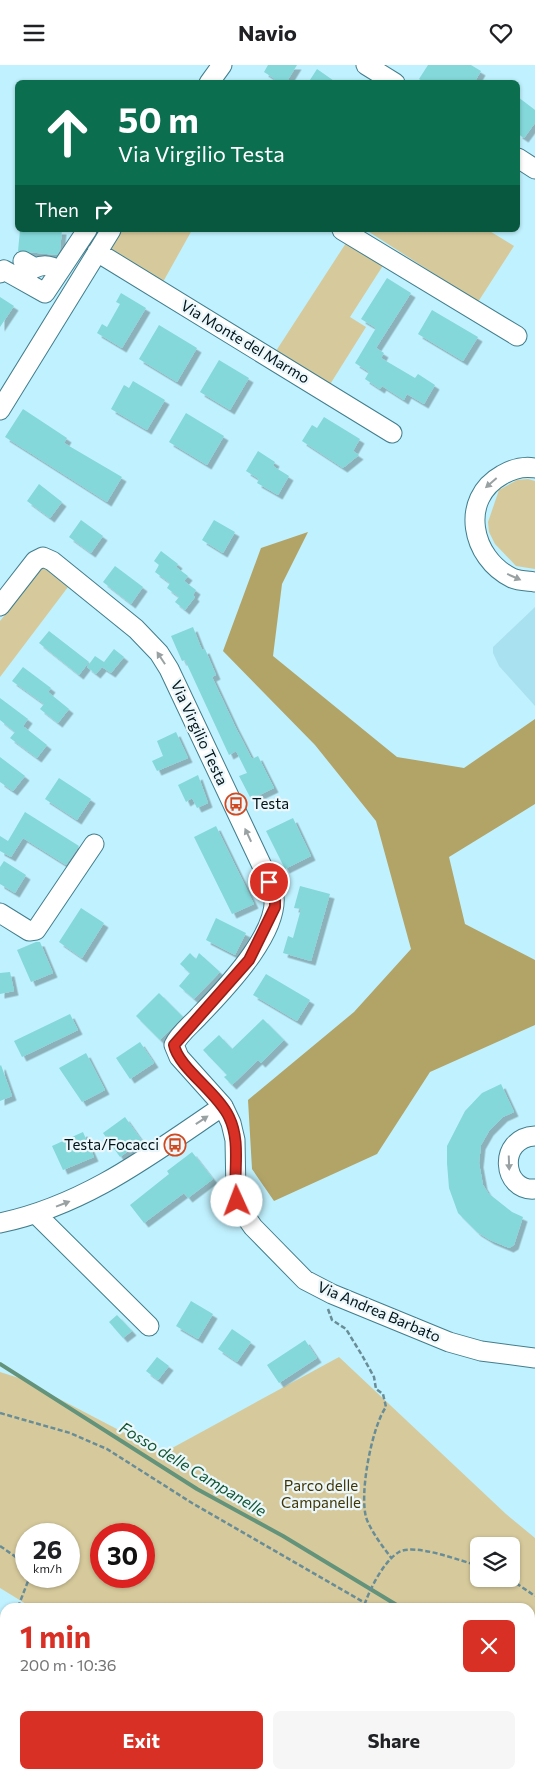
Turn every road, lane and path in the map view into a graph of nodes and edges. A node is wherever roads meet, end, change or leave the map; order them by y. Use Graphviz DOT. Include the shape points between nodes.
graph roads {
  1 [pos="222,65"];
  2 [pos="366,65"];
  3 [pos="211,80"];
  4 [pos="389,80"];
  5 [pos="520,159"];
  6 [pos="535,169"];
  7 [pos="86,232"];
  8 [pos="110,232"];
  9 [pos="345,232"];
  10 [pos="97,252"];
  11 [pos="23,261"];
  12 [pos="59,271"];
  13 [pos="0,273"];
  14 [pos="517,336"];
  15 [pos="0,410"];
  16 [pos="392,433"];
  17 [pos="535,468"];
  18 [pos="535,582"];
  19 [pos="0,606"];
  20 [pos="94,844"];
  21 [pos="0,913"];
  22 [pos="223,1105"];
  23 [pos="535,1136"];
  24 [pos="535,1189"];
  25 [pos="36,1214"];
  26 [pos="0,1223"];
  27 [pos="332,1294"];
  28 [pos="149,1326"];
  29 [pos="535,1358"];
  30 [pos="0,1413"];
  31 [pos="0,1546"];
  32 [pos="15,1556"];
  33 [pos="392,1559"];
  34 [pos="470,1564"];
  35 [pos="520,1586"];
  36 [pos="25,1588"];
  37 [pos="535,1596"];
  38 [pos="20,1603"];
  1 -- 3 [label="street"];
  2 -- 4 [label="street"];
  5 -- 6 [label="street"];
  7 -- 12 [label="street"];
  8 -- 10 [label="street"];
  9 -- 14 [label="street"];
  10 -- 15 [label="street"];
  10 -- 16 [label="street, Via Monte del Marmo"];
  11 -- 12 [label="street" via="35,268 53,266"];
  12 -- 13 [label="street" via="45,293 4,270"];
  17 -- 18 [label="street, one-way" via="512,470 488,485 479,496 474,522 480,546 495,565 511,577"];
  22 -- 19 [label="street, Via Virgilio Testa, one-way" via="179,1057 174,1045 246,965 272,915 275,904 273,890 169,669 156,649 52,561 40,557"];
  20 -- 21 [label="street" via="36,930 29,931"];
  25 -- 22 [label="street, one-way" via="77,1199 129,1170"];
  22 -- 27 [label="street, Via Andrea Barbato" via="235,1140 236,1194 242,1214 297,1273"];
  23 -- 24 [label="street, one-way" via="514,1145 508,1162 514,1180 526,1189"];
  25 -- 26 [label="street"];
  25 -- 28 [label="street"];
  27 -- 29 [label="street, Via Andrea Barbato" via="467,1347"];
  27 -- 33 [label="path" via="328,1308 332,1320 346,1329 374,1377 376,1389 383,1394 386,1407 378,1418 365,1478 364,1501 366,1518"];
  30 -- 33 [label="path" via="70,1433 107,1449 192,1503 365,1603"];
  31 -- 32 [label="path"];
  33 -- 34 [label="path" via="400,1552 415,1549"];
  35 -- 37 [label="path"];
  36 -- 38 [label="path"];
}
